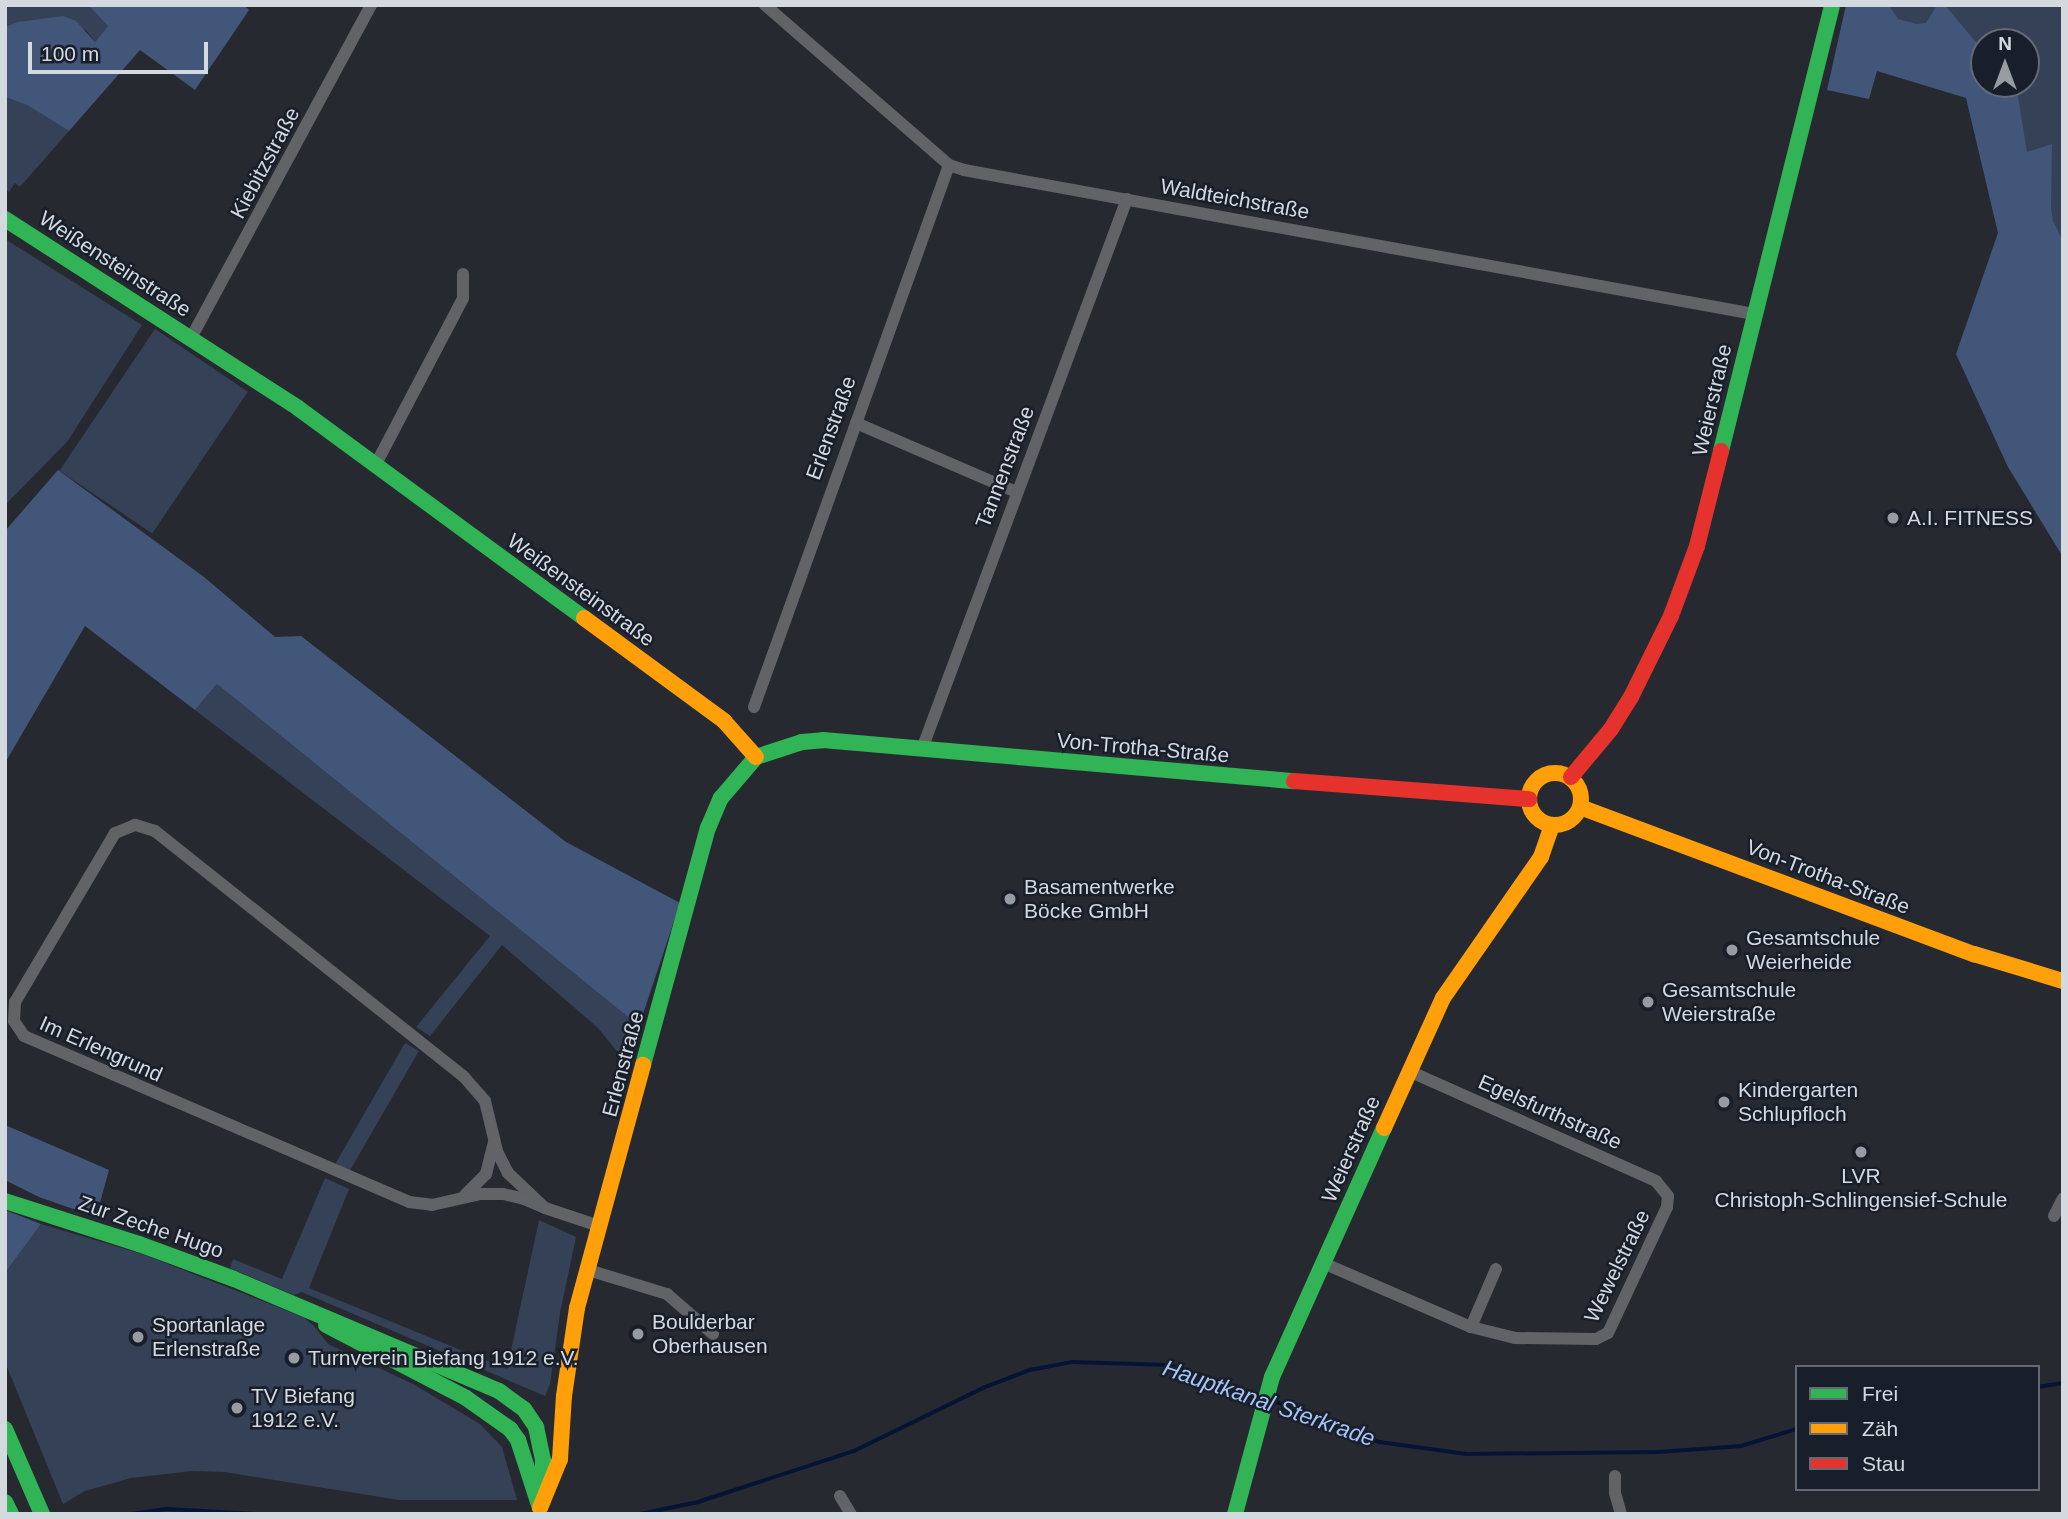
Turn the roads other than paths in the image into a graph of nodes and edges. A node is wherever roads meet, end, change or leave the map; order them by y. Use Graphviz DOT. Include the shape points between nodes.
graph roads {
  1 [pos="371,5"];
  2 [pos="765,5"];
  3 [pos="1832,5"];
  4 [pos="949,165"];
  5 [pos="1127,199"];
  6 [pos="5,219"];
  7 [pos="463,274"];
  8 [pos="1754,314"];
  9 [pos="191,338"];
  10 [pos="856,423"];
  11 [pos="376,464"];
  12 [pos="1016,492"];
  13 [pos="754,707"];
  14 [pos="922,749"];
  15 [pos="756,757"];
  16 [pos="1571,777"];
  17 [pos="1529,799"];
  18 [pos="1580,807"];
  19 [pos="1552,825"];
  20 [pos="2063,981"];
  21 [pos="1409,1070"];
  22 [pos="494,1137"];
  23 [pos="1668,1196"];
  24 [pos="461,1198"];
  25 [pos="2063,1198"];
  26 [pos="5,1201"];
  27 [pos="545,1208"];
  28 [pos="2054,1216"];
  29 [pos="599,1226"];
  30 [pos="1323,1263"];
  31 [pos="1496,1269"];
  32 [pos="588,1270"];
  33 [pos="281,1298"];
  34 [pos="1471,1328"];
  35 [pos="713,1334"];
  36 [pos="565,1396"];
  37 [pos="536,1427"];
  38 [pos="5,1429"];
  39 [pos="517,1440"];
  40 [pos="1615,1476"];
  41 [pos="840,1496"];
  42 [pos="5,1502"];
  43 [pos="539,1511"];
  44 [pos="11,1514"];
  45 [pos="42,1514"];
  46 [pos="851,1514"];
  47 [pos="1235,1514"];
  48 [pos="1621,1514"];
  1 -- 9 [label="street, Kiebitzstraße"];
  2 -- 4 [label="street"];
  3 -- 8 [label="main road, Weierstraße"];
  4 -- 5 [label="street, Waldteichstraße"];
  4 -- 10 [label="street, Erlenstraße"];
  5 -- 8 [label="street, Waldteichstraße"];
  5 -- 12 [label="street, Tannenstraße"];
  6 -- 9 [label="main road, Weißensteinstraße"];
  7 -- 11 [label="street" via="463,298"];
  8 -- 16 [label="main road, Weierstraße" via="1711,498 1686,579 1623,712"];
  9 -- 11 [label="main road, Weißensteinstraße"];
  10 -- 12 [label="street"];
  10 -- 13 [label="street, Erlenstraße"];
  11 -- 15 [label="main road, Weißensteinstraße" via="724,722"];
  12 -- 14 [label="street, Tannenstraße"];
  14 -- 15 [label="main road, Von-Trotha-Straße" via="814,741"];
  14 -- 17 [label="main road, Von-Trotha-Straße"];
  15 -- 29 [label="main road, Erlenstraße" via="721,798 708,828"];
  16 -- 17 [label="main road" via="1555,772 1543,775 1532,785"];
  16 -- 18 [label="main road" via="1580,790"];
  17 -- 19 [label="main road" via="1535,816"];
  18 -- 19 [label="main road" via="1571,820"];
  18 -- 20 [label="main road, Von-Trotha-Straße" via="1974,954"];
  19 -- 21 [label="main road, Weierstraße" via="1541,857 1438,1006"];
  21 -- 23 [label="street, Egelsfurthstraße" via="1656,1181"];
  21 -- 30 [label="main road, Weierstraße"];
  22 -- 24 [label="street, Im Erlengrund" via="486,1174"];
  22 -- 24 [label="street, Im Erlengrund" via="485,1101 463,1076 146,826 128,826 115,834 15,1002 15,1021 28,1039 409,1202 432,1205"];
  22 -- 27 [label="street, Im Erlengrund" via="508,1172"];
  23 -- 34 [label="street, Wewelstraße" via="1608,1334 1589,1340 1515,1338"];
  24 -- 27 [label="street, Im Erlengrund" via="503,1194"];
  25 -- 28 [label="street"];
  26 -- 33 [label="main road, Zur Zeche Hugo" via="139,1244"];
  27 -- 29 [label="street, Im Erlengrund"];
  29 -- 32 [label="main road, Erlenstraße"];
  30 -- 34 [label="street"];
  30 -- 47 [label="main road, Weierstraße" via="1272,1377"];
  31 -- 34 [label="street"];
  32 -- 35 [label="street" via="667,1294"];
  32 -- 36 [label="main road, Erlenstraße" via="576,1315"];
  33 -- 37 [label="main road, Zur Zeche Hugo" via="499,1391 523,1409"];
  33 -- 39 [label="main road, Zur Zeche Hugo" via="352,1341 466,1398 495,1417"];
  36 -- 37 [label="main road"];
  36 -- 43 [label="main road, Erlenstraße" via="560,1459"];
  37 -- 39 [label="main road"];
  37 -- 43 [label="main road" via="544,1474"];
  38 -- 45 [label="main road"];
  39 -- 43 [label="main road"];
  40 -- 48 [label="street"];
  41 -- 46 [label="street"];
  42 -- 44 [label="main road"];
}
